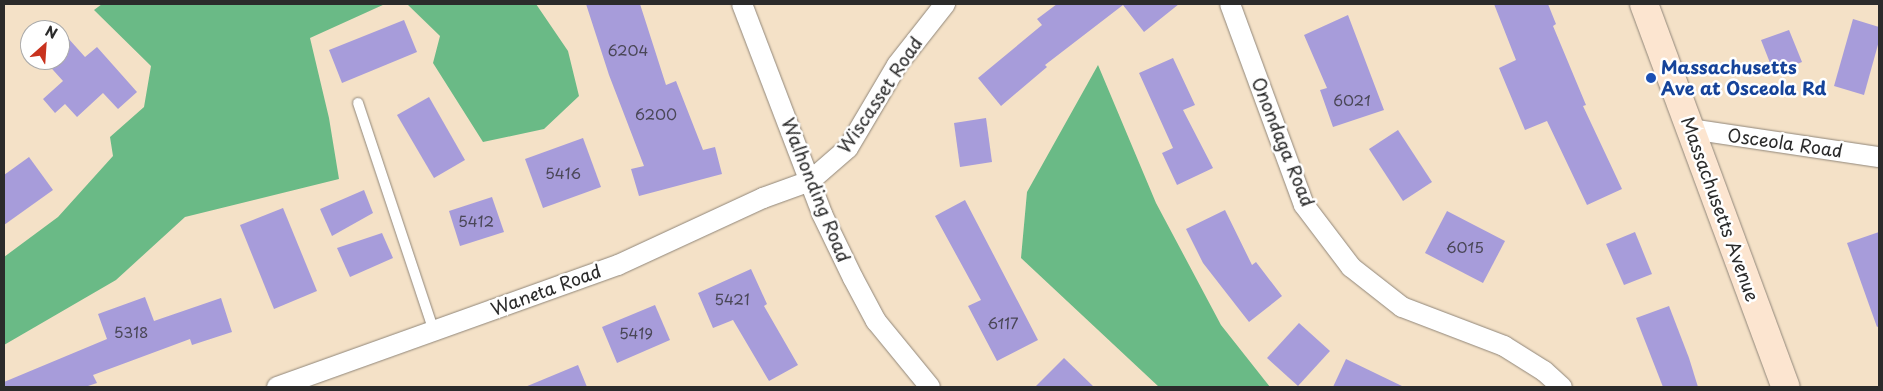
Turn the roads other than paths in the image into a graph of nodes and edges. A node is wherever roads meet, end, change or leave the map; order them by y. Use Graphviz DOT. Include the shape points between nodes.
graph roads {
  1 [pos="742,4"];
  2 [pos="945,4"];
  3 [pos="1230,4"];
  4 [pos="1644,4"];
  5 [pos="358,103"];
  6 [pos="1691,129"];
  7 [pos="1879,157"];
  8 [pos="810,181"];
  9 [pos="434,331"];
  10 [pos="277,387"];
  11 [pos="930,387"];
  12 [pos="1562,387"];
  13 [pos="1786,387"];
  1 -- 8 [label="street, Walhonding Road"];
  2 -- 8 [label="street, Wiscasset Road" via="896,65 848,148"];
  3 -- 12 [label="street, Onondaga Road" via="1304,205 1351,267 1402,307 1504,346 1544,371"];
  4 -- 6 [label="main road, Massachusetts Avenue"];
  5 -- 9 [label="lane"];
  6 -- 7 [label="street, Osceola Road"];
  6 -- 13 [label="main road, Massachusetts Avenue"];
  8 -- 9 [label="street, Waneta Road" via="763,198 618,265"];
  8 -- 11 [label="street, Walhonding Road" via="822,214 876,321"];
  9 -- 10 [label="street, Waneta Road"];
}
